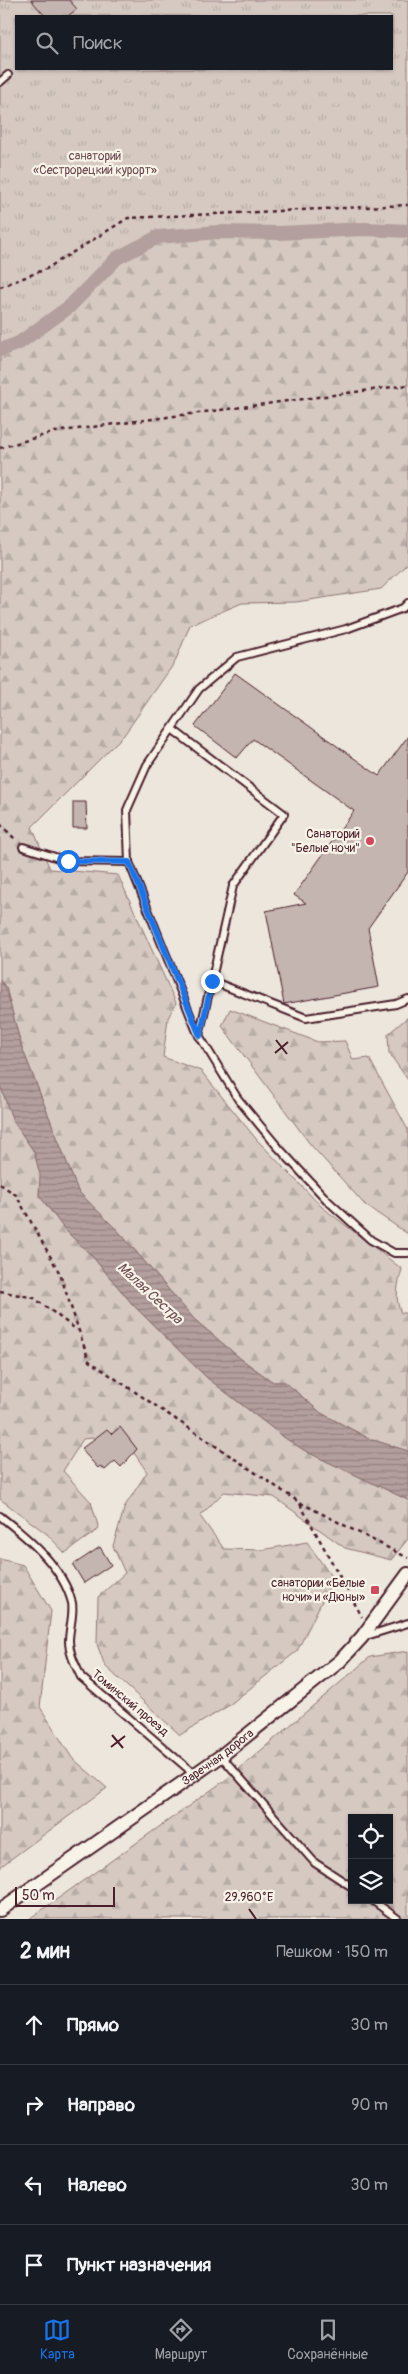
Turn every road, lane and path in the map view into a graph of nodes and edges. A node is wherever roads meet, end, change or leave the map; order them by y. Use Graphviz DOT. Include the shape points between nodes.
graph roads {
  1 [pos="8,75"];
  2 [pos="0,82"];
  3 [pos="408,205"];
  4 [pos="0,287"];
  5 [pos="408,384"];
  6 [pos="0,448"];
  7 [pos="408,603"];
  8 [pos="172,729"];
  9 [pos="0,824"];
  10 [pos="23,847"];
  11 [pos="129,862"];
  12 [pos="212,981"];
  13 [pos="408,999"];
  14 [pos="200,1036"];
  15 [pos="0,1184"];
  16 [pos="408,1254"];
  17 [pos="0,1291"];
  18 [pos="79,1331"];
  19 [pos="299,1502"];
  20 [pos="0,1516"];
  21 [pos="408,1558"];
  22 [pos="408,1574"];
  23 [pos="408,1623"];
  24 [pos="365,1633"];
  25 [pos="221,1756"];
  26 [pos="193,1773"];
  27 [pos="348,1884"];
  28 [pos="377,1904"];
  29 [pos="0,1910"];
  30 [pos="398,1919"];
  1 -- 2 [label="lane"];
  3 -- 4 [label="path" via="128,218 46,269"];
  5 -- 6 [label="path" via="55,432"];
  7 -- 8 [label="lane" via="403,608 346,628 237,657 199,689"];
  8 -- 11 [label="lane" via="147,765 126,810"];
  8 -- 12 [label="lane" via="284,814 233,886"];
  9 -- 10 [label="path"];
  10 -- 11 [label="lane" via="68,861"];
  11 -- 14 [label="lane"];
  12 -- 13 [label="lane" via="306,1018 396,1004"];
  12 -- 14 [label="lane"];
  14 -- 16 [label="lane" via="238,1099 328,1201 371,1240 394,1253"];
  15 -- 18 [label="path" via="16,1195 60,1274"];
  17 -- 18 [label="path" via="34,1298"];
  18 -- 19 [label="path" via="89,1362"];
  19 -- 21 [label="path"];
  19 -- 24 [label="path"];
  20 -- 26 [label="lane, Томинский проезд" via="40,1551 57,1571 72,1604 69,1643 82,1677"];
  22 -- 24 [label="street, Заречная дорога"];
  23 -- 24 [label="lane"];
  24 -- 25 [label="street, Заречная дорога" via="340,1661"];
  25 -- 26 [label="street, Заречная дорога"];
  25 -- 27 [label="lane" via="315,1863"];
  26 -- 29 [label="street, Заречная дорога"];
  28 -- 30 [label="lane"];
}
